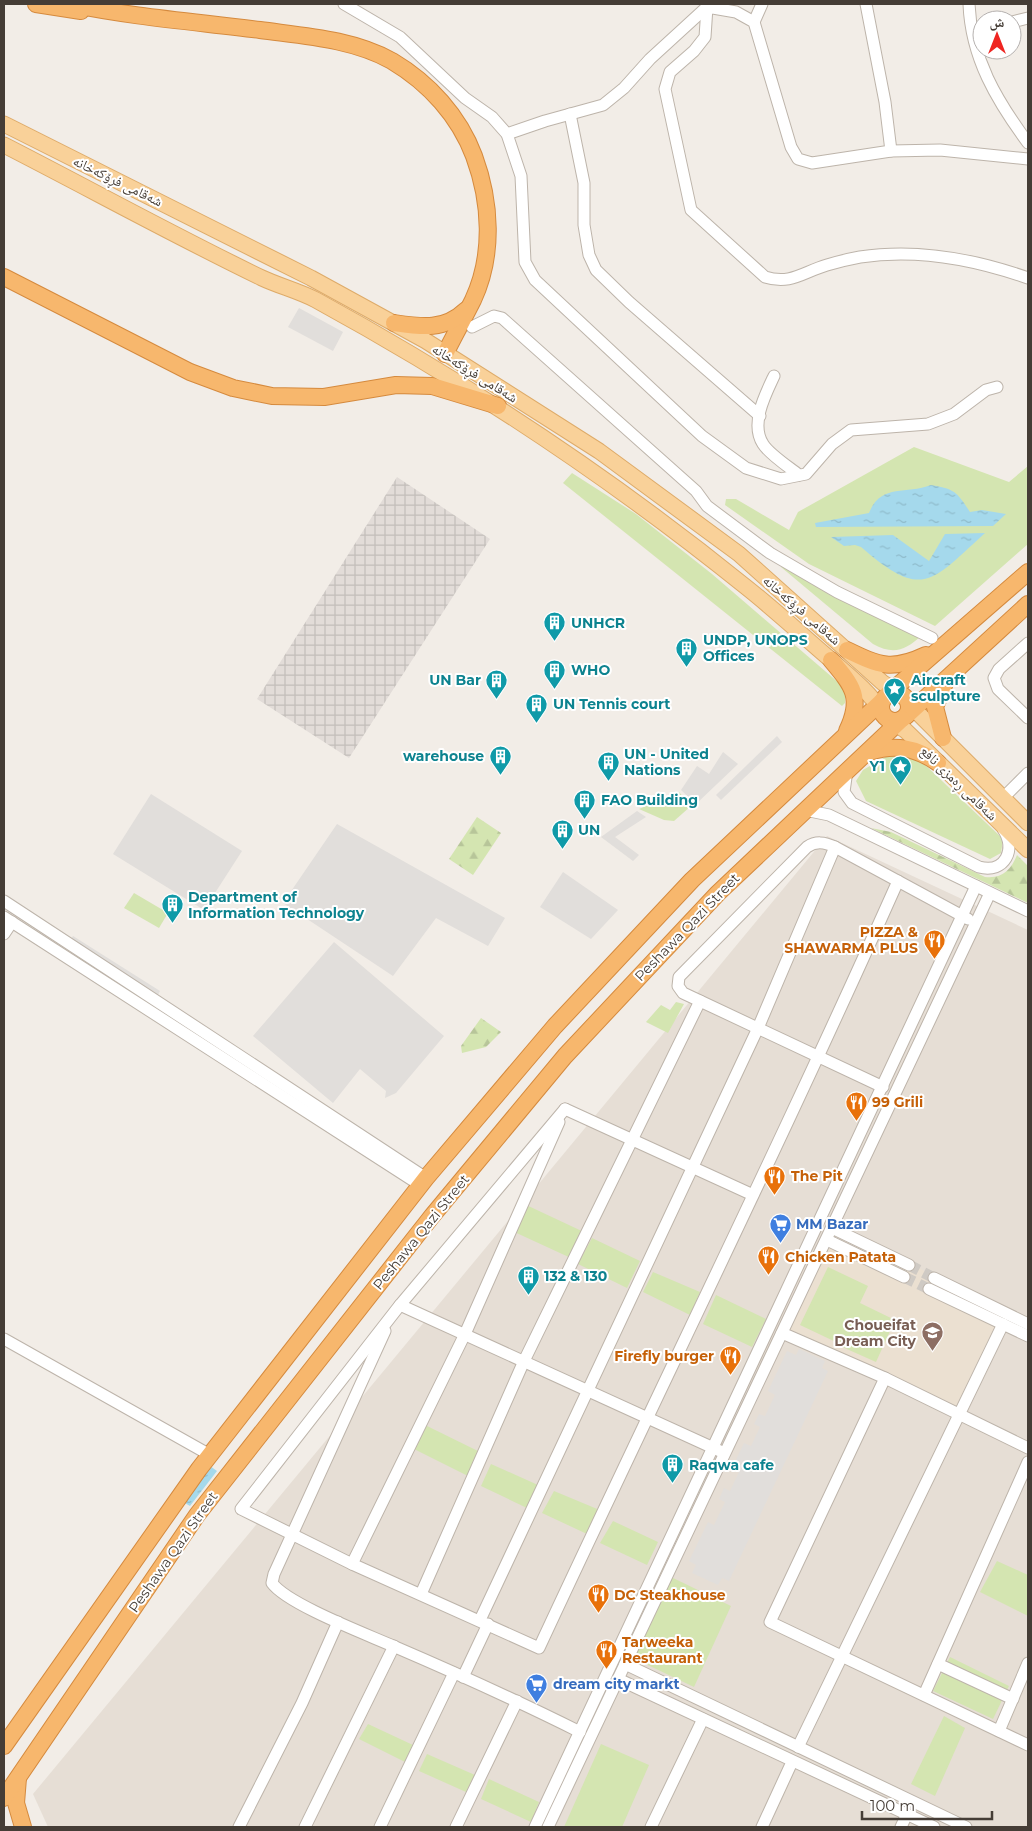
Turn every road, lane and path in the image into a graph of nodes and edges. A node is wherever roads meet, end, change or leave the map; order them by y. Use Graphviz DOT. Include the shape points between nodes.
graph roads {
  1 [pos="36,4"];
  2 [pos="70,4"];
  3 [pos="345,4"];
  4 [pos="762,4"];
  5 [pos="866,4"];
  6 [pos="709,5"];
  7 [pos="128,15"];
  8 [pos="754,22"];
  9 [pos="983,60"];
  10 [pos="570,114"];
  11 [pos="4,124"];
  12 [pos="506,134"];
  13 [pos="1028,143"];
  14 [pos="4,145"];
  15 [pos="891,151"];
  16 [pos="1028,159"];
  17 [pos="4,277"];
  18 [pos="1028,278"];
  19 [pos="321,283"];
  20 [pos="312,298"];
  21 [pos="469,307"];
  22 [pos="394,323"];
  23 [pos="472,327"];
  24 [pos="445,354"];
  25 [pos="436,368"];
  26 [pos="774,376"];
  27 [pos="997,387"];
  28 [pos="498,406"];
  29 [pos="760,416"];
  30 [pos="799,475"];
  31 [pos="1028,572"];
  32 [pos="1028,604"];
  33 [pos="938,642"];
  34 [pos="1028,643"];
  35 [pos="847,650"];
  36 [pos="831,660"];
  37 [pos="952,674"];
  38 [pos="895,707"];
  39 [pos="1028,718"];
  40 [pos="939,734"];
  41 [pos="842,738"];
  42 [pos="921,746"];
  43 [pos="867,752"];
  44 [pos="938,762"];
  45 [pos="847,770"];
  46 [pos="1028,772"];
  47 [pos="1003,798"];
  48 [pos="806,810"];
  49 [pos="997,820"];
  50 [pos="1028,823"];
  51 [pos="891,824"];
  52 [pos="867,832"];
  53 [pos="834,847"];
  54 [pos="1028,850"];
  55 [pos="898,882"];
  56 [pos="976,886"];
  57 [pos="990,893"];
  58 [pos="4,901"];
  59 [pos="1028,911"];
  60 [pos="963,916"];
  61 [pos="8,919"];
  62 [pos="976,923"];
  63 [pos="4,934"];
  64 [pos="700,1001"];
  65 [pos="758,1028"];
  66 [pos="820,1056"];
  67 [pos="883,1087"];
  68 [pos="565,1109"];
  69 [pos="632,1140"];
  70 [pos="692,1168"];
  71 [pos="423,1181"];
  72 [pos="753,1195"];
  73 [pos="830,1200"];
  74 [pos="842,1206"];
  75 [pos="832,1228"];
  76 [pos="827,1240"];
  77 [pos="909,1265"];
  78 [pos="798,1269"];
  79 [pos="810,1274"];
  80 [pos="904,1277"];
  81 [pos="934,1278"];
  82 [pos="929,1289"];
  83 [pos="397,1309"];
  84 [pos="1002,1324"];
  85 [pos="1028,1324"];
  86 [pos="782,1333"];
  87 [pos="465,1334"];
  88 [pos="1028,1336"];
  89 [pos="4,1339"];
  90 [pos="524,1362"];
  91 [pos="885,1378"];
  92 [pos="588,1390"];
  93 [pos="957,1414"];
  94 [pos="646,1417"];
  95 [pos="1028,1448"];
  96 [pos="719,1450"];
  97 [pos="210,1455"];
  98 [pos="1028,1462"];
  99 [pos="292,1535"];
  100 [pos="352,1564"];
  101 [pos="421,1594"];
  102 [pos="338,1622"];
  103 [pos="484,1622"];
  104 [pos="630,1640"];
  105 [pos="394,1646"];
  106 [pos="842,1658"];
  107 [pos="1028,1663"];
  108 [pos="625,1664"];
  109 [pos="938,1664"];
  110 [pos="459,1675"];
  111 [pos="618,1679"];
  112 [pos="924,1695"];
  113 [pos="1013,1699"];
  114 [pos="517,1701"];
  115 [pos="598,1708"];
  116 [pos="703,1719"];
  117 [pos="999,1731"];
  118 [pos="580,1732"];
  119 [pos="774,1736"];
  120 [pos="1028,1745"];
  121 [pos="4,1746"];
  122 [pos="798,1747"];
  123 [pos="766,1749"];
  124 [pos="822,1759"];
  125 [pos="792,1762"];
  126 [pos="816,1772"];
  127 [pos="19,1774"];
  128 [pos="4,1798"];
  129 [pos="906,1814"];
  130 [pos="23,1827"];
  131 [pos="239,1827"];
  132 [pos="305,1827"];
  133 [pos="380,1827"];
  134 [pos="456,1827"];
  135 [pos="535,1827"];
  136 [pos="548,1827"];
  137 [pos="652,1827"];
  138 [pos="762,1827"];
  139 [pos="901,1827"];
  140 [pos="934,1827"];
  141 [pos="966,1827"];
  1 -- 7 [label="highway"];
  2 -- 7 [label="highway"];
  3 -- 12 [label="street" via="400,37 465,98 492,117"];
  4 -- 8 [label="street"];
  5 -- 15 [label="street"];
  6 -- 8 [label="street" via="736,12"];
  6 -- 10 [label="street" via="603,105"];
  6 -- 18 [label="street" via="704,37 694,51 670,72 665,89 691,210 765,277 779,281 860,257 896,254 962,259"];
  7 -- 21 [label="highway" via="307,36 349,45 391,61 425,85 451,112 470,145 486,198 484,261"];
  8 -- 15 [label="street" via="791,147 798,159 812,163"];
  9 -- 13 [label="street" via="986,77 1001,107"];
  10 -- 12 [label="street"];
  10 -- 29 [label="street" via="584,183 588,254 596,270"];
  11 -- 19 [label="main road, شەقامی فڕۆکەخانە"];
  12 -- 30 [label="street" via="521,176 525,262 535,280 702,436 746,468 781,478"];
  14 -- 20 [label="main road, شەقامی فڕۆکەخانە" via="264,279"];
  15 -- 16 [label="street" via="940,150"];
  17 -- 28 [label="highway" via="190,372 233,388 272,396 324,396 396,385 432,386"];
  19 -- 20 [label="main road"];
  19 -- 22 [label="main road, شەقامی فڕۆکەخانە"];
  20 -- 25 [label="main road, شەقامی فڕۆکەخانە"];
  21 -- 22 [label="highway" via="455,319 438,326"];
  21 -- 24 [label="highway"];
  22 -- 24 [label="main road, شەقامی فڕۆکەخانە"];
  23 -- 33 [label="street" via="494,316 502,318 696,491 707,506 770,553 836,592"];
  24 -- 25 [label="main road"];
  24 -- 35 [label="main road, شەقامی فڕۆکەخانە" via="599,451 739,554"];
  25 -- 28 [label="main road, شەقامی فڕۆکەخانە"];
  26 -- 29 [label="street" via="761,404"];
  27 -- 30 [label="street" via="986,390 954,414 928,424 851,430 832,444 806,474"];
  28 -- 36 [label="main road, شەقامی فڕۆکەخانە" via="695,546"];
  29 -- 30 [label="street" via="763,444"];
  31 -- 33 [label="highway, Peshawa Qazi Street"];
  32 -- 37 [label="highway, Peshawa Qazi Street"];
  33 -- 35 [label="highway" via="908,664 893,666 870,662"];
  33 -- 38 [label="highway, Peshawa Qazi Street"];
  34 -- 39 [label="street" via="999,668 994,678 998,689"];
  35 -- 38 [label="main road, شەقامی فڕۆکەخانە"];
  36 -- 38 [label="main road, شەقامی فڕۆکەخانە"];
  36 -- 41 [label="highway" via="849,681 855,696 852,719"];
  37 -- 38 [label="highway, Peshawa Qazi Street"];
  37 -- 40 [label="highway" via="941,690 936,707"];
  38 -- 40 [label="main road, شەقامی ڕەمزی نافع"];
  38 -- 41 [label="highway, Peshawa Qazi Street"];
  38 -- 42 [label="main road, شەقامی ڕەمزی نافع"];
  38 -- 43 [label="highway, Peshawa Qazi Street"];
  40 -- 42 [label="main road" via="924,734"];
  40 -- 47 [label="main road, شەقامی ڕەمزی نافع"];
  41 -- 71 [label="highway, Peshawa Qazi Street" via="692,880 555,1026"];
  42 -- 44 [label="main road, شەقامی ڕەمزی نافع"];
  43 -- 44 [label="highway" via="885,747 907,748"];
  43 -- 45 [label="highway, Peshawa Qazi Street"];
  44 -- 49 [label="main road, شەقامی ڕەمزی نافع"];
  45 -- 48 [label="highway, Peshawa Qazi Street"];
  45 -- 51 [label="street" via="844,788 848,800"];
  46 -- 47 [label="street"];
  47 -- 50 [label="main road, شەقامی ڕەمزی نافع"];
  48 -- 52 [label="street" via="829,815"];
  48 -- 127 [label="highway, Peshawa Qazi Street" via="718,893 565,1056 432,1216 197,1515"];
  49 -- 51 [label="street" via="1008,837 1010,848 1004,862 990,868 979,867"];
  49 -- 54 [label="main road, شەقامی ڕەمزی نافع"];
  51 -- 52 [label="street" via="870,820 866,824"];
  52 -- 56 [label="street"];
  53 -- 55 [label="street"];
  53 -- 64 [label="street" via="821,842 806,847 682,973 678,981 680,990"];
  53 -- 65 [label="street"];
  55 -- 60 [label="street"];
  55 -- 66 [label="street"];
  56 -- 57 [label="street"];
  56 -- 60 [label="street"];
  57 -- 59 [label="street"];
  57 -- 62 [label="street"];
  58 -- 71 [label="street"];
  60 -- 62 [label="street"];
  60 -- 67 [label="street"];
  61 -- 63 [label="street"];
  61 -- 71 [label="street"];
  62 -- 74 [label="street"];
  64 -- 65 [label="street"];
  64 -- 69 [label="street"];
  65 -- 66 [label="street"];
  65 -- 70 [label="street"];
  66 -- 67 [label="street"];
  66 -- 72 [label="street"];
  67 -- 73 [label="street"];
  68 -- 69 [label="street"];
  68 -- 83 [label="street"];
  68 -- 87 [label="street"];
  69 -- 70 [label="street"];
  69 -- 90 [label="street"];
  70 -- 72 [label="street"];
  70 -- 92 [label="street"];
  71 -- 97 [label="highway, Peshawa Qazi Street"];
  72 -- 94 [label="street"];
  73 -- 74 [label="street"];
  73 -- 78 [label="street"];
  74 -- 75 [label="street"];
  75 -- 76 [label="street"];
  75 -- 77 [label="street"];
  76 -- 79 [label="street"];
  76 -- 80 [label="street"];
  78 -- 79 [label="street"];
  78 -- 96 [label="street"];
  79 -- 86 [label="street"];
  81 -- 85 [label="street"];
  82 -- 84 [label="street"];
  83 -- 87 [label="street"];
  83 -- 99 [label="street"];
  83 -- 99 [label="street" via="241,1509"];
  84 -- 88 [label="street"];
  84 -- 93 [label="street"];
  86 -- 91 [label="street"];
  86 -- 96 [label="street"];
  87 -- 90 [label="street"];
  87 -- 100 [label="street"];
  89 -- 97 [label="street"];
  90 -- 92 [label="street"];
  90 -- 101 [label="street"];
  91 -- 93 [label="street"];
  91 -- 106 [label="street" via="770,1622"];
  92 -- 94 [label="street"];
  92 -- 103 [label="street"];
  93 -- 95 [label="street"];
  93 -- 106 [label="street"];
  94 -- 96 [label="street"];
  94 -- 103 [label="street" via="539,1648"];
  96 -- 104 [label="street"];
  97 -- 121 [label="highway, Peshawa Qazi Street"];
  98 -- 109 [label="street"];
  99 -- 100 [label="street"];
  99 -- 102 [label="street" via="272,1584 278,1592"];
  100 -- 101 [label="street"];
  101 -- 103 [label="street"];
  102 -- 105 [label="street"];
  102 -- 131 [label="street" via="302,1703"];
  103 -- 110 [label="street"];
  104 -- 108 [label="street"];
  104 -- 115 [label="street"];
  105 -- 110 [label="street"];
  105 -- 132 [label="street"];
  106 -- 112 [label="street"];
  106 -- 122 [label="street"];
  107 -- 113 [label="street"];
  108 -- 111 [label="street"];
  108 -- 119 [label="street"];
  109 -- 112 [label="street"];
  109 -- 113 [label="street"];
  110 -- 114 [label="street"];
  110 -- 133 [label="street"];
  111 -- 115 [label="street"];
  111 -- 116 [label="street"];
  112 -- 117 [label="street"];
  113 -- 117 [label="street"];
  114 -- 118 [label="street"];
  114 -- 134 [label="street"];
  115 -- 118 [label="street"];
  115 -- 136 [label="street"];
  116 -- 123 [label="street"];
  116 -- 137 [label="street"];
  117 -- 120 [label="street"];
  118 -- 135 [label="street"];
  119 -- 122 [label="street"];
  119 -- 123 [label="street"];
  122 -- 124 [label="street"];
  123 -- 125 [label="street"];
  124 -- 126 [label="street"];
  124 -- 141 [label="street"];
  125 -- 126 [label="street"];
  125 -- 138 [label="street"];
  126 -- 129 [label="street"];
  127 -- 128 [label="highway, Peshawa Qazi Street"];
  127 -- 130 [label="highway" via="16,1803"];
  129 -- 139 [label="street"];
  129 -- 140 [label="street"];
}
